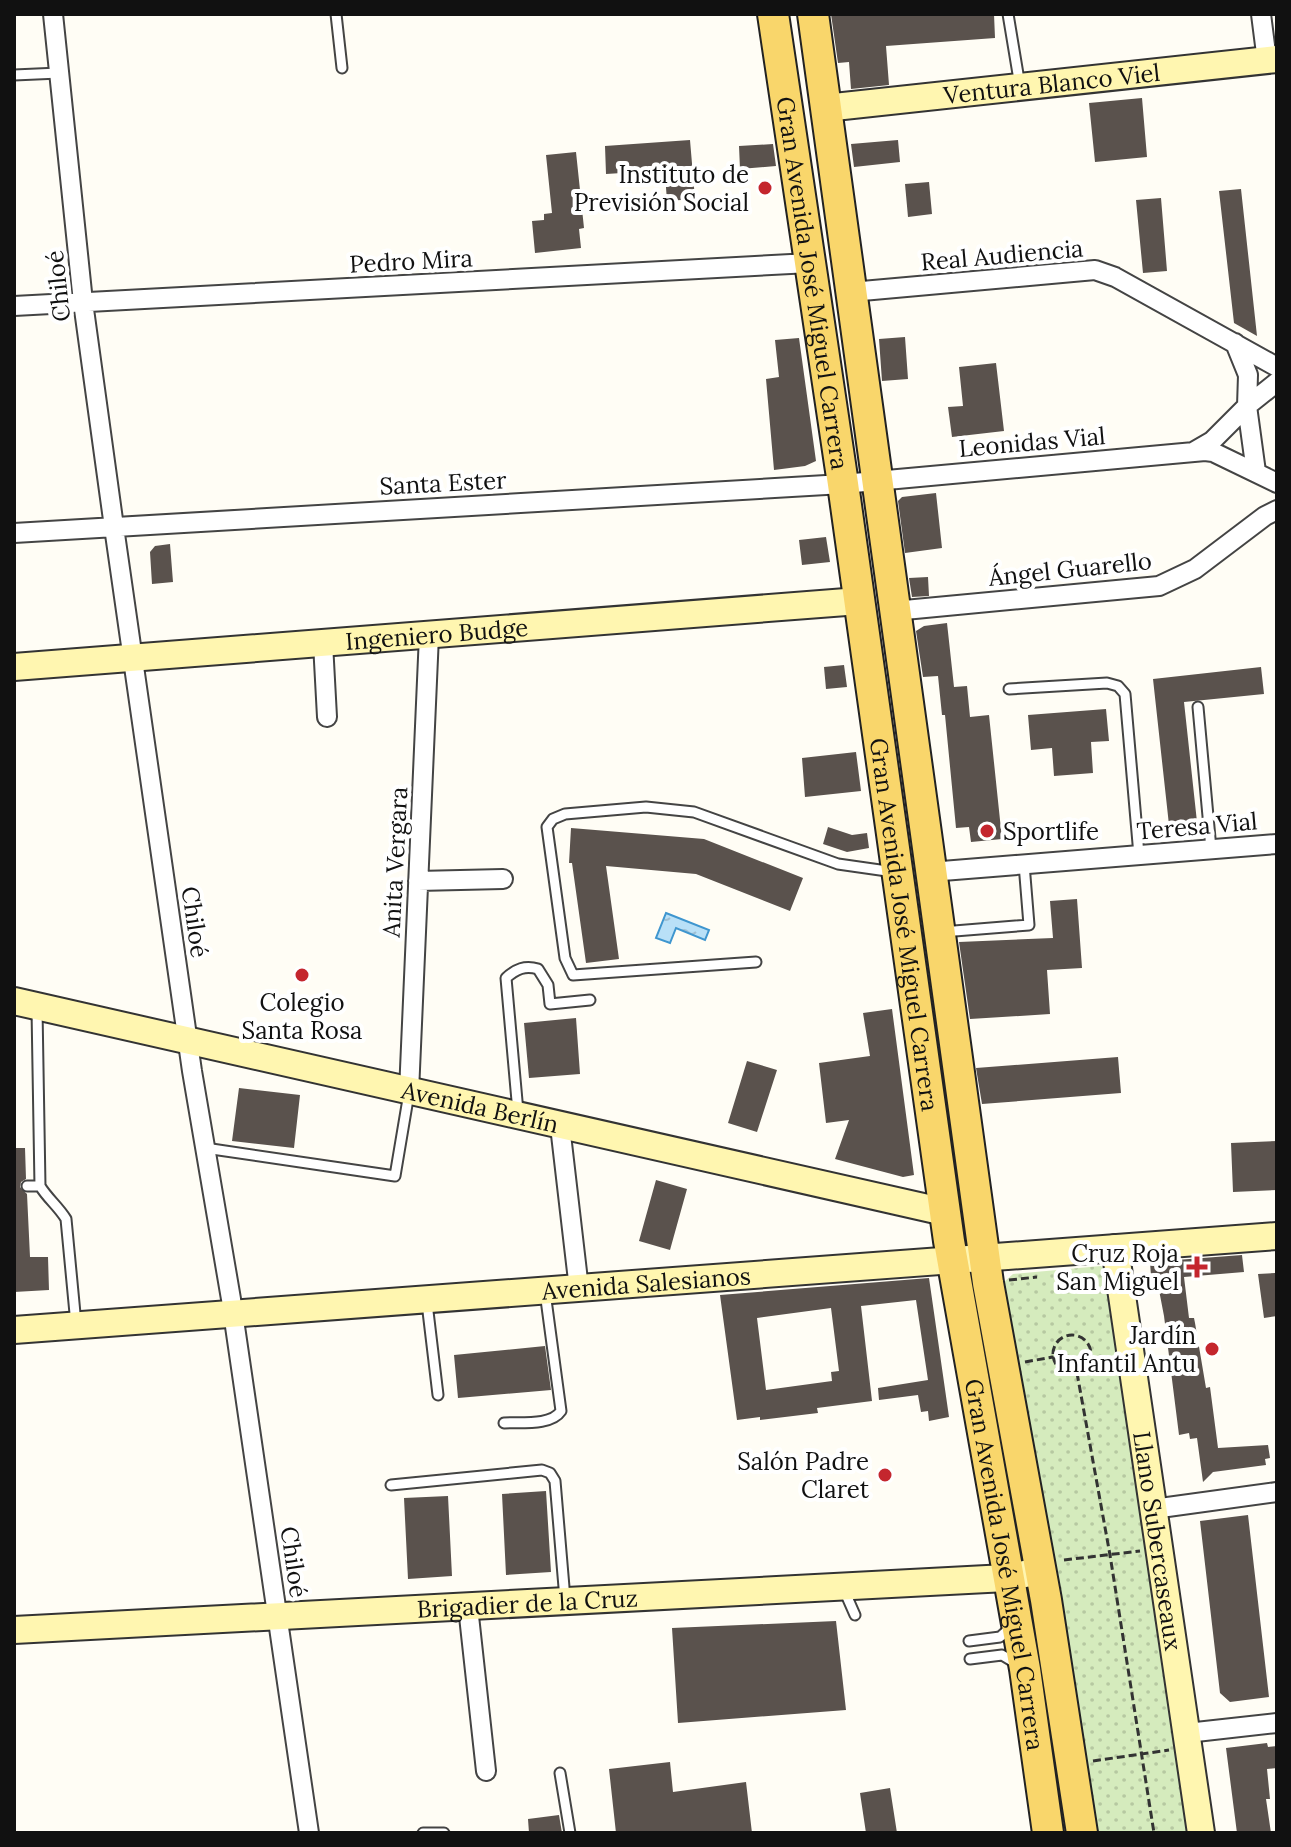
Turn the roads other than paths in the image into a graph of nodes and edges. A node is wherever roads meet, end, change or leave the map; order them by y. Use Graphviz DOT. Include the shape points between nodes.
graph roads {
  1 [pos="53,14"];
  2 [pos="336,14"];
  3 [pos="773,14"];
  4 [pos="813,14"];
  5 [pos="1008,14"];
  6 [pos="1261,14"];
  7 [pos="1272,60"];
  8 [pos="342,68"];
  9 [pos="59,73"];
  10 [pos="14,75"];
  11 [pos="1020,87"];
  12 [pos="825,108"];
  13 [pos="810,263"];
  14 [pos="851,292"];
  15 [pos="83,302"];
  16 [pos="14,306"];
  17 [pos="1235,343"];
  18 [pos="1277,367"];
  19 [pos="1277,382"];
  20 [pos="1247,406"];
  21 [pos="1193,452"];
  22 [pos="1256,472"];
  23 [pos="876,480"];
  24 [pos="1277,483"];
  25 [pos="843,484"];
  26 [pos="1277,510"];
  27 [pos="114,527"];
  28 [pos="14,533"];
  29 [pos="859,601"];
  30 [pos="894,611"];
  31 [pos="429,635"];
  32 [pos="323,643"];
  33 [pos="132,658"];
  34 [pos="14,667"];
  35 [pos="1009,689"];
  36 [pos="1198,707"];
  37 [pos="327,717"];
  38 [pos="1277,844"];
  39 [pos="1211,849"];
  40 [pos="1139,855"];
  41 [pos="897,862"];
  42 [pos="1024,864"];
  43 [pos="930,872"];
  44 [pos="503,879"];
  45 [pos="418,881"];
  46 [pos="939,932"];
  47 [pos="756,962"];
  48 [pos="590,1000"];
  49 [pos="25,1003"];
  50 [pos="188,1041"];
  51 [pos="409,1092"];
  52 [pos="519,1117"];
  53 [pos="560,1126"];
  54 [pos="205,1148"];
  55 [pos="27,1186"];
  56 [pos="40,1186"];
  57 [pos="945,1212"];
  58 [pos="1277,1236"];
  59 [pos="1115,1248"];
  60 [pos="985,1257"];
  61 [pos="952,1261"];
  62 [pos="579,1289"];
  63 [pos="545,1292"];
  64 [pos="426,1301"];
  65 [pos="233,1315"];
  66 [pos="76,1327"];
  67 [pos="14,1330"];
  68 [pos="438,1395"];
  69 [pos="504,1423"];
  70 [pos="391,1485"];
  71 [pos="1277,1492"];
  72 [pos="1153,1509"];
  73 [pos="1049,1566"];
  74 [pos="1008,1578"];
  75 [pos="843,1587"];
  76 [pos="566,1601"];
  77 [pos="468,1607"];
  78 [pos="855,1615"];
  79 [pos="277,1616"];
  80 [pos="1017,1623"];
  81 [pos="14,1630"];
  82 [pos="969,1641"];
  83 [pos="970,1659"];
  84 [pos="1025,1669"];
  85 [pos="1277,1723"];
  86 [pos="1188,1740"];
  87 [pos="486,1771"];
  88 [pos="560,1773"];
  89 [pos="309,1833"];
  90 [pos="423,1833"];
  91 [pos="444,1833"];
  92 [pos="570,1833"];
  93 [pos="1048,1833"];
  94 [pos="1082,1833"];
  95 [pos="1201,1833"];
  1 -- 9 [label="street, Chiloé"];
  2 -- 8 [label="lane"];
  3 -- 13 [label="main road, Gran Avenida José Miguel Carrera"];
  4 -- 12 [label="main road, Gran Avenida José Miguel Carrera"];
  5 -- 11 [label="lane"];
  6 -- 7 [label="street"];
  7 -- 11 [label="street, Ventura Blanco Viel"];
  9 -- 10 [label="lane"];
  9 -- 15 [label="street, Chiloé"];
  11 -- 12 [label="street, Ventura Blanco Viel"];
  12 -- 14 [label="main road, Gran Avenida José Miguel Carrera"];
  13 -- 15 [label="street, Pedro Mira"];
  13 -- 25 [label="main road, Gran Avenida José Miguel Carrera"];
  14 -- 17 [label="street, Real Audiencia" via="1095,270"];
  14 -- 23 [label="main road, Gran Avenida José Miguel Carrera"];
  15 -- 16 [label="street, Pedro Mira"];
  15 -- 27 [label="street, Chiloé"];
  17 -- 18 [label="street, Real Audiencia"];
  17 -- 20 [label="street" via="1248,375"];
  19 -- 20 [label="street"];
  20 -- 21 [label="street"];
  20 -- 22 [label="street"];
  21 -- 22 [label="street, Leonidas Vial" via="1213,452"];
  21 -- 23 [label="street, Leonidas Vial"];
  22 -- 24 [label="street"];
  23 -- 25 [label="street, Santa Ester"];
  23 -- 30 [label="main road, Gran Avenida José Miguel Carrera"];
  25 -- 27 [label="street, Santa Ester"];
  25 -- 29 [label="main road, Gran Avenida José Miguel Carrera"];
  26 -- 30 [label="street, Ángel Guarello" via="1195,569 1159,586"];
  27 -- 28 [label="street, Santa Ester"];
  27 -- 33 [label="street, Chiloé"];
  29 -- 31 [label="street, Ingeniero Budge"];
  29 -- 41 [label="main road, Gran Avenida José Miguel Carrera"];
  30 -- 43 [label="main road, Gran Avenida José Miguel Carrera"];
  31 -- 32 [label="street, Ingeniero Budge"];
  31 -- 45 [label="street, Anita Vergara"];
  32 -- 33 [label="street, Ingeniero Budge"];
  32 -- 37 [label="street"];
  33 -- 34 [label="street, Ingeniero Budge"];
  33 -- 50 [label="street, Chiloé"];
  35 -- 40 [label="lane" via="1107,683 1125,694"];
  36 -- 39 [label="lane"];
  38 -- 39 [label="street, Teresa Vial"];
  39 -- 40 [label="street, Teresa Vial"];
  40 -- 42 [label="street, Teresa Vial"];
  41 -- 43 [label="main road"];
  41 -- 47 [label="lane" via="838,864 694,812 646,807 565,814 547,827 565,958 573,975"];
  41 -- 57 [label="main road, Gran Avenida José Miguel Carrera"];
  42 -- 43 [label="street, Teresa Vial"];
  42 -- 46 [label="lane" via="1029,925"];
  43 -- 46 [label="main road, Gran Avenida José Miguel Carrera"];
  44 -- 45 [label="street"];
  45 -- 51 [label="street, Anita Vergara"];
  46 -- 60 [label="main road, Gran Avenida José Miguel Carrera"];
  48 -- 52 [label="lane" via="550,1004 548,985 538,969 529,966 506,978"];
  49 -- 50 [label="street, Avenida Berlín"];
  49 -- 56 [label="lane"];
  50 -- 51 [label="street, Avenida Berlín"];
  50 -- 54 [label="street, Chiloé"];
  51 -- 52 [label="street, Avenida Berlín"];
  51 -- 54 [label="lane" via="395,1176"];
  52 -- 53 [label="street, Avenida Berlín"];
  53 -- 57 [label="street, Avenida Berlín"];
  53 -- 62 [label="street"];
  54 -- 65 [label="street, Chiloé"];
  55 -- 56 [label="lane"];
  56 -- 66 [label="lane" via="66,1219"];
  57 -- 61 [label="main road, Gran Avenida José Miguel Carrera"];
  58 -- 59 [label="street, Avenida Salesianos"];
  59 -- 60 [label="street, Avenida Salesianos"];
  59 -- 72 [label="street, Llano Subercaseaux"];
  60 -- 61 [label="street, Avenida Salesianos"];
  60 -- 73 [label="main road, Gran Avenida José Miguel Carrera"];
  61 -- 62 [label="street, Avenida Salesianos"];
  61 -- 74 [label="main road, Gran Avenida José Miguel Carrera"];
  62 -- 63 [label="street, Avenida Salesianos"];
  63 -- 64 [label="street, Avenida Salesianos"];
  63 -- 69 [label="lane" via="561,1411 549,1420"];
  64 -- 65 [label="street, Avenida Salesianos"];
  64 -- 68 [label="lane"];
  65 -- 66 [label="street, Avenida Salesianos"];
  65 -- 79 [label="street, Chiloé"];
  66 -- 67 [label="street, Avenida Salesianos"];
  70 -- 76 [label="lane" via="550,1473"];
  71 -- 72 [label="street"];
  72 -- 86 [label="street, Llano Subercaseaux"];
  73 -- 74 [label="street, Brigadier de la Cruz"];
  73 -- 94 [label="main road, Gran Avenida José Miguel Carrera"];
  74 -- 75 [label="street, Brigadier de la Cruz"];
  74 -- 80 [label="main road, Gran Avenida José Miguel Carrera"];
  75 -- 76 [label="street, Brigadier de la Cruz"];
  75 -- 78 [label="lane"];
  76 -- 77 [label="street, Brigadier de la Cruz"];
  77 -- 79 [label="street, Brigadier de la Cruz"];
  77 -- 87 [label="street"];
  79 -- 81 [label="street, Brigadier de la Cruz"];
  79 -- 89 [label="street, Chiloé"];
  80 -- 82 [label="lane" via="1000,1637"];
  80 -- 84 [label="main road, Gran Avenida José Miguel Carrera"];
  83 -- 84 [label="lane" via="1002,1655"];
  84 -- 93 [label="main road, Gran Avenida José Miguel Carrera"];
  85 -- 86 [label="street"];
  86 -- 95 [label="street, Llano Subercaseaux"];
  88 -- 92 [label="lane"];
  90 -- 91 [label="lane"];
}
